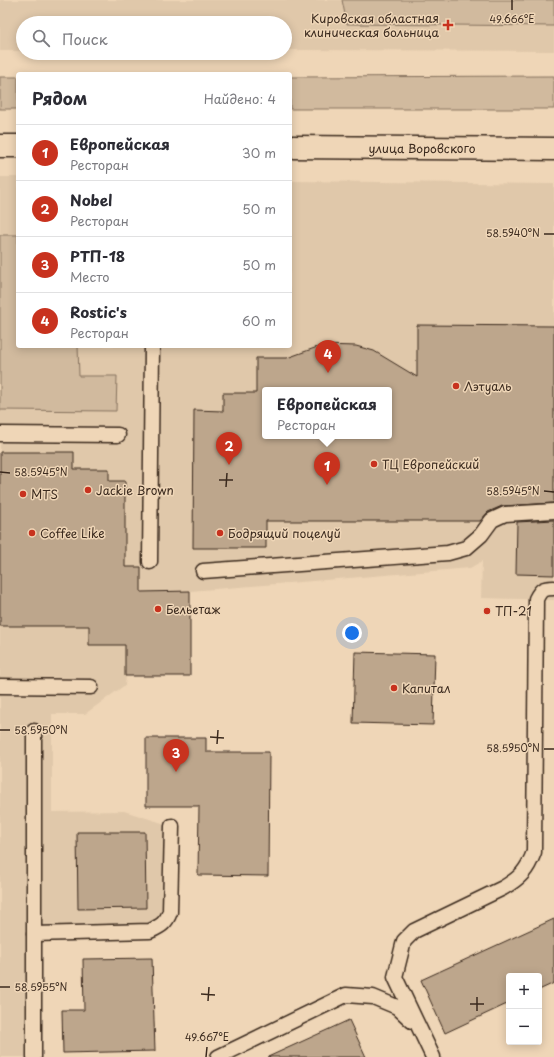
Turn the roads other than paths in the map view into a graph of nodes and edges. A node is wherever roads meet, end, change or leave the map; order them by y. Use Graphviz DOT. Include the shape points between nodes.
graph roads {
  1 [pos="0,146"];
  2 [pos="16,146"];
  3 [pos="292,147"];
  4 [pos="554,149"];
  5 [pos="152,348"];
  6 [pos="0,434"];
  7 [pos="118,435"];
  8 [pos="554,512"];
  9 [pos="150,562"];
  10 [pos="203,571"];
  11 [pos="554,588"];
  12 [pos="0,686"];
  13 [pos="91,687"];
  14 [pos="34,731"];
  15 [pos="172,826"];
  16 [pos="34,934"];
  17 [pos="418,1027"];
  18 [pos="34,1057"];
  19 [pos="218,1057"];
  20 [pos="433,1057"];
  1 -- 2 [label="main road"];
  3 -- 4 [label="main road, улица Воровского"];
  5 -- 9 [label="lane"];
  6 -- 7 [label="lane"];
  8 -- 10 [label="lane" via="505,514 492,520 481,535 466,548 448,553"];
  11 -- 17 [label="lane" via="545,588 536,599 534,852 530,864 514,882 414,930 404,941 395,977"];
  12 -- 13 [label="lane"];
  14 -- 16 [label="lane"];
  15 -- 16 [label="lane" via="170,912 167,920 159,927 150,931"];
  16 -- 18 [label="lane"];
  17 -- 19 [label="lane" via="397,1007 373,997 346,995"];
  17 -- 20 [label="lane"];
}
